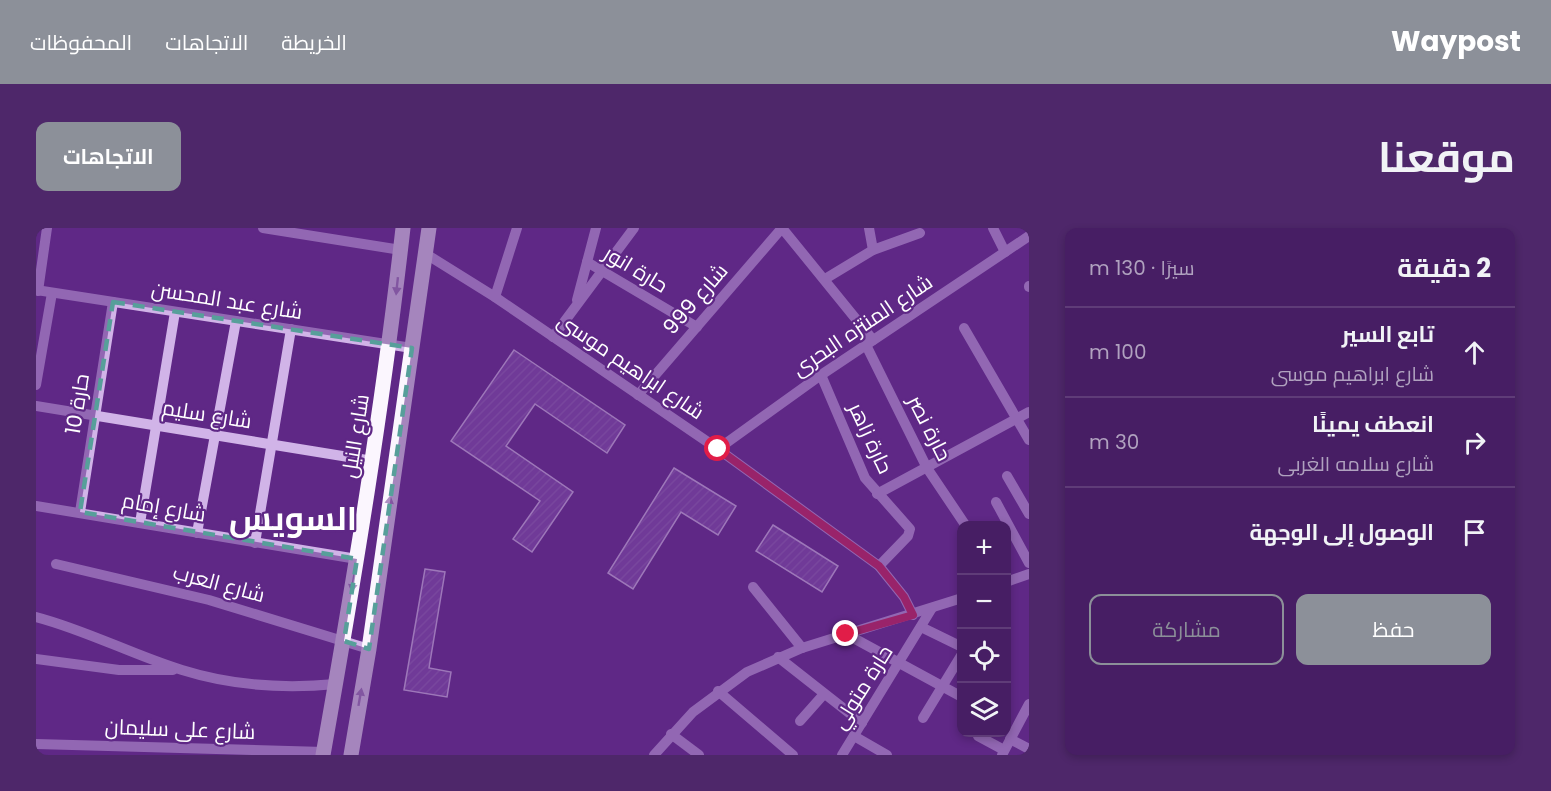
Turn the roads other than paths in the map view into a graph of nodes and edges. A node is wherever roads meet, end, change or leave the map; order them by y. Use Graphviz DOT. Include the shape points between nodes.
graph roads {
  1 [pos="47,228"];
  2 [pos="263,228"];
  3 [pos="403,228"];
  4 [pos="429,228"];
  5 [pos="517,228"];
  6 [pos="596,228"];
  7 [pos="634,228"];
  8 [pos="782,228"];
  9 [pos="869,228"];
  10 [pos="993,228"];
  11 [pos="310,232"];
  12 [pos="920,233"];
  13 [pos="1029,236"];
  14 [pos="400,250"];
  15 [pos="873,250"];
  16 [pos="1005,252"];
  17 [pos="426,254"];
  18 [pos="587,262"];
  19 [pos="602,271"];
  20 [pos="825,279"];
  21 [pos="37,290"];
  22 [pos="52,292"];
  23 [pos="495,297"];
  24 [pos="113,302"];
  25 [pos="575,308"];
  26 [pos="175,312"];
  27 [pos="236,321"];
  28 [pos="697,327"];
  29 [pos="964,328"];
  30 [pos="291,329"];
  31 [pos="553,337"];
  32 [pos="870,343"];
  33 [pos="390,345"];
  34 [pos="412,348"];
  35 [pos="821,375"];
  36 [pos="36,385"];
  37 [pos="639,395"];
  38 [pos="36,406"];
  39 [pos="1029,412"];
  40 [pos="96,415"];
  41 [pos="1017,419"];
  42 [pos="156,425"];
  43 [pos="215,435"];
  44 [pos="1029,440"];
  45 [pos="272,444"];
  46 [pos="718,449"];
  47 [pos="373,461"];
  48 [pos="927,468"];
  49 [pos="1007,476"];
  50 [pos="877,494"];
  51 [pos="996,502"];
  52 [pos="36,506"];
  53 [pos="80,512"];
  54 [pos="1029,514"];
  55 [pos="963,521"];
  56 [pos="140,523"];
  57 [pos="197,533"];
  58 [pos="255,543"];
  59 [pos="357,559"];
  60 [pos="1029,563"];
  61 [pos="56,564"];
  62 [pos="879,566"];
  63 [pos="1029,574"];
  64 [pos="1011,580"];
  65 [pos="753,587"];
  66 [pos="957,600"];
  67 [pos="932,608"];
  68 [pos="36,609"];
  69 [pos="913,615"];
  70 [pos="36,617"];
  71 [pos="51,621"];
  72 [pos="921,627"];
  73 [pos="846,634"];
  74 [pos="344,641"];
  75 [pos="957,645"];
  76 [pos="802,648"];
  77 [pos="369,649"];
  78 [pos="778,657"];
  79 [pos="36,659"];
  80 [pos="957,662"];
  81 [pos="899,663"];
  82 [pos="181,670"];
  83 [pos="336,684"];
  84 [pos="942,687"];
  85 [pos="718,691"];
  86 [pos="824,694"];
  87 [pos="957,694"];
  88 [pos="1029,704"];
  89 [pos="923,718"];
  90 [pos="801,721"];
  91 [pos="862,723"];
  92 [pos="671,734"];
  93 [pos="854,736"];
  94 [pos="979,737"];
  95 [pos="1010,739"];
  96 [pos="36,744"];
  97 [pos="1029,749"];
  98 [pos="141,751"];
  99 [pos="1003,753"];
  100 [pos="324,754"];
  101 [pos="351,755"];
  102 [pos="654,755"];
  103 [pos="699,755"];
  104 [pos="793,755"];
  105 [pos="842,755"];
  106 [pos="887,755"];
  1 -- 21 [label="street"];
  2 -- 11 [label="street"];
  3 -- 14 [label="main road, شارع النيل"];
  4 -- 17 [label="main road, شارع النيل"];
  5 -- 23 [label="street"];
  6 -- 18 [label="street"];
  7 -- 19 [label="street"];
  8 -- 20 [label="street, حارة نصر"];
  8 -- 28 [label="street, شارع 999"];
  9 -- 15 [label="street"];
  10 -- 16 [label="street"];
  11 -- 14 [label="street"];
  12 -- 15 [label="street"];
  13 -- 16 [label="street, شارع المنتزه البحرى"];
  14 -- 33 [label="main road, شارع النيل, one-way"];
  15 -- 20 [label="street"];
  16 -- 32 [label="street, شارع المنتزه البحرى"];
  17 -- 23 [label="street, شارع ابراهيم موسى"];
  17 -- 34 [label="main road, شارع النيل"];
  18 -- 19 [label="street, حارة انور"];
  18 -- 25 [label="street"];
  19 -- 25 [label="street"];
  19 -- 28 [label="street, حارة انور"];
  20 -- 32 [label="street, حارة نصر"];
  21 -- 22 [label="street, شارع عبد المحسن"];
  22 -- 24 [label="street, شارع عبد المحسن"];
  22 -- 36 [label="street"];
  23 -- 31 [label="street, شارع ابراهيم موسى"];
  24 -- 26 [label="street, شارع عبد المحسن"];
  24 -- 40 [label="street, حارة 10"];
  25 -- 31 [label="street"];
  26 -- 27 [label="street, شارع عبد المحسن"];
  26 -- 42 [label="street"];
  27 -- 30 [label="street, شارع عبد المحسن"];
  27 -- 43 [label="street"];
  28 -- 37 [label="street, شارع 999"];
  29 -- 41 [label="street"];
  30 -- 33 [label="street, شارع عبد المحسن"];
  30 -- 45 [label="street"];
  31 -- 37 [label="street, شارع ابراهيم موسى"];
  32 -- 35 [label="street, شارع المنتزه البحرى"];
  32 -- 48 [label="street, حارة نصر"];
  33 -- 34 [label="street, شارع عبد المحسن"];
  33 -- 47 [label="main road, شارع النيل"];
  77 -- 34 [label="main road, شارع النيل, one-way"];
  35 -- 46 [label="street, شارع المنتزه البحرى"];
  35 -- 50 [label="street, حارة زاهر" via="865,478"];
  37 -- 46 [label="street, شارع ابراهيم موسى"];
  38 -- 40 [label="street, شارع سليم"];
  39 -- 41 [label="street"];
  40 -- 42 [label="street, شارع سليم"];
  40 -- 53 [label="street, حارة 10"];
  41 -- 44 [label="street"];
  41 -- 48 [label="street"];
  42 -- 43 [label="street, شارع سليم"];
  42 -- 56 [label="street"];
  43 -- 45 [label="street, شارع سليم"];
  43 -- 57 [label="street"];
  45 -- 47 [label="street, شارع سليم"];
  45 -- 58 [label="street"];
  46 -- 62 [label="street, شارع ابراهيم موسى"];
  47 -- 59 [label="main road, شارع النيل"];
  48 -- 50 [label="street"];
  48 -- 55 [label="street, حارة نصر"];
  49 -- 54 [label="street"];
  50 -- 62 [label="street, حارة زاهر" via="910,530"];
  51 -- 60 [label="street"];
  52 -- 53 [label="street, شارع إمام"];
  53 -- 56 [label="street, شارع إمام"];
  56 -- 57 [label="street, شارع إمام"];
  57 -- 58 [label="street, شارع إمام"];
  58 -- 59 [label="street, شارع إمام"];
  59 -- 74 [label="main road, شارع النيل, one-way"];
  61 -- 74 [label="street, شارع العرب" via="209,600"];
  62 -- 69 [label="street, شارع ابراهيم موسى"];
  63 -- 64 [label="street"];
  65 -- 76 [label="street"];
  66 -- 67 [label="street"];
  67 -- 69 [label="street"];
  67 -- 72 [label="street, حارة متولي"];
  68 -- 71 [label="street"];
  69 -- 73 [label="street"];
  70 -- 71 [label="street"];
  71 -- 82 [label="street"];
  72 -- 75 [label="street"];
  72 -- 81 [label="street, حارة متولي"];
  73 -- 76 [label="street"];
  73 -- 81 [label="street"];
  74 -- 77 [label="street, شارع العرب"];
  74 -- 83 [label="main road, شارع النيل"];
  76 -- 78 [label="street"];
  101 -- 77 [label="main road, شارع النيل, one-way"];
  78 -- 85 [label="street"];
  78 -- 86 [label="street"];
  79 -- 82 [label="street" via="119,670"];
  80 -- 84 [label="street"];
  81 -- 84 [label="street"];
  81 -- 91 [label="street, حارة متولي"];
  82 -- 83 [label="street" via="253,685"];
  83 -- 100 [label="main road, شارع النيل"];
  84 -- 87 [label="street"];
  84 -- 89 [label="street"];
  85 -- 92 [label="street"];
  85 -- 104 [label="street"];
  86 -- 90 [label="street"];
  86 -- 91 [label="street"];
  88 -- 95 [label="street"];
  91 -- 93 [label="street, حارة متولي"];
  92 -- 102 [label="street"];
  92 -- 103 [label="street"];
  93 -- 105 [label="street, حارة متولي"];
  93 -- 106 [label="street"];
  94 -- 99 [label="street"];
  95 -- 97 [label="street"];
  95 -- 99 [label="street"];
  96 -- 98 [label="street, شارع على سليمان"];
  98 -- 100 [label="street, شارع على سليمان"];
}
